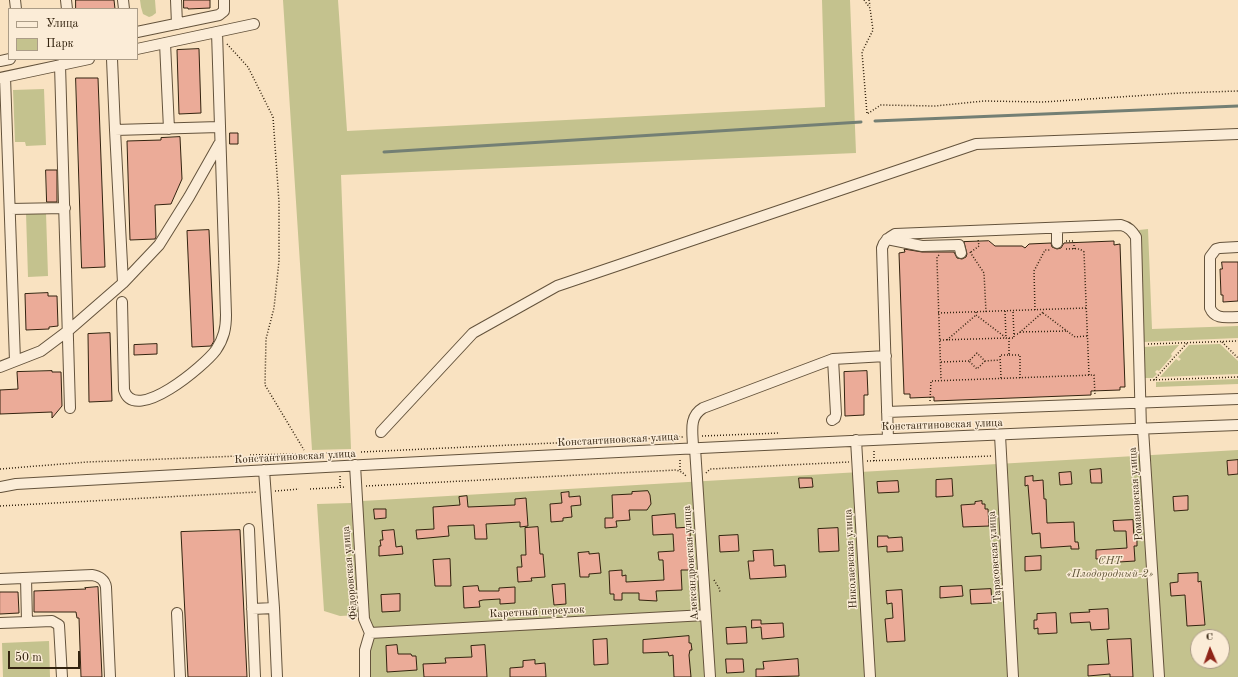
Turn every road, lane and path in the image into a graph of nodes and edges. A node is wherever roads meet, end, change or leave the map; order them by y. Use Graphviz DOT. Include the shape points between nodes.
graph roads {
  1 [pos="176,0"];
  2 [pos="224,0"];
  3 [pos="864,0"];
  4 [pos="869,0"];
  5 [pos="870,8"];
  6 [pos="177,24"];
  7 [pos="254,24"];
  8 [pos="138,32"];
  9 [pos="216,32"];
  10 [pos="165,43"];
  11 [pos="227,44"];
  12 [pos="138,49"];
  13 [pos="84,60"];
  14 [pos="112,60"];
  15 [pos="60,65"];
  16 [pos="3,77"];
  17 [pos="1238,91"];
  18 [pos="219,127"];
  19 [pos="169,128"];
  20 [pos="114,130"];
  21 [pos="1238,134"];
  22 [pos="220,143"];
  23 [pos="65,208"];
  24 [pos="10,210"];
  25 [pos="1057,228"];
  26 [pos="887,239"];
  27 [pos="978,241"];
  28 [pos="1058,246"];
  29 [pos="1238,247"];
  30 [pos="1074,249"];
  31 [pos="966,252"];
  32 [pos="940,254"];
  33 [pos="123,284"];
  34 [pos="122,302"];
  35 [pos="1086,308"];
  36 [pos="1035,310"];
  37 [pos="1005,311"];
  38 [pos="1013,311"];
  39 [pos="1043,311"];
  40 [pos="976,312"];
  41 [pos="986,312"];
  42 [pos="938,314"];
  43 [pos="976,315"];
  44 [pos="1238,317"];
  45 [pos="69,330"];
  46 [pos="1067,331"];
  47 [pos="1020,332"];
  48 [pos="1014,334"];
  49 [pos="1087,336"];
  50 [pos="1007,338"];
  51 [pos="939,340"];
  52 [pos="947,340"];
  53 [pos="1238,341"];
  54 [pos="1221,342"];
  55 [pos="1187,343"];
  56 [pos="1139,345"];
  57 [pos="1009,355"];
  58 [pos="886,356"];
  59 [pos="1238,358"];
  60 [pos="833,359"];
  61 [pos="985,360"];
  62 [pos="1000,360"];
  63 [pos="15,361"];
  64 [pos="969,361"];
  65 [pos="940,362"];
  66 [pos="0,367"];
  67 [pos="1089,375"];
  68 [pos="1238,376"];
  69 [pos="1001,378"];
  70 [pos="1020,378"];
  71 [pos="941,380"];
  72 [pos="1140,380"];
  73 [pos="1154,380"];
  74 [pos="1095,391"];
  75 [pos="930,397"];
  76 [pos="1238,399"];
  77 [pos="1141,403"];
  78 [pos="70,408"];
  79 [pos="887,412"];
  80 [pos="832,420"];
  81 [pos="1238,425"];
  82 [pos="1142,429"];
  83 [pos="381,432"];
  84 [pos="1000,435"];
  85 [pos="686,437"];
  86 [pos="888,439"];
  87 [pos="856,440"];
  88 [pos="694,448"];
  89 [pos="304,450"];
  90 [pos="874,450"];
  91 [pos="347,452"];
  92 [pos="361,452"];
  93 [pos="298,454"];
  94 [pos="311,454"];
  95 [pos="250,455"];
  96 [pos="240,456"];
  97 [pos="995,456"];
  98 [pos="680,460"];
  99 [pos="874,461"];
  100 [pos="850,462"];
  101 [pos="863,462"];
  102 [pos="355,465"];
  103 [pos="0,469"];
  104 [pos="264,470"];
  105 [pos="680,471"];
  106 [pos="340,476"];
  107 [pos="688,478"];
  108 [pos="706,479"];
  109 [pos="360,486"];
  110 [pos="0,487"];
  111 [pos="340,487"];
  112 [pos="350,487"];
  113 [pos="310,489"];
  114 [pos="299,490"];
  115 [pos="270,491"];
  116 [pos="260,492"];
  117 [pos="0,506"];
  118 [pos="248,529"];
  119 [pos="712,575"];
  120 [pos="26,578"];
  121 [pos="0,579"];
  122 [pos="720,592"];
  123 [pos="274,608"];
  124 [pos="252,609"];
  125 [pos="178,613"];
  126 [pos="706,615"];
  127 [pos="27,622"];
  128 [pos="0,623"];
  129 [pos="370,633"];
  130 [pos="62,677"];
  131 [pos="110,677"];
  132 [pos="180,677"];
  133 [pos="255,677"];
  134 [pos="277,677"];
  135 [pos="365,677"];
  136 [pos="710,677"];
  137 [pos="870,677"];
  138 [pos="1013,677"];
  139 [pos="1159,677"];
  1 -- 6 [label="street"];
  2 -- 6 [label="street" via="222,14"];
  3 -- 5 [label="path"];
  4 -- 5 [label="path"];
  5 -- 17 [label="path" via="873,30 862,52 867,114 882,105 935,106 984,101 1043,102"];
  6 -- 8 [label="street"];
  7 -- 9 [label="street"];
  9 -- 10 [label="street"];
  9 -- 18 [label="street"];
  10 -- 12 [label="street"];
  10 -- 19 [label="street"];
  11 -- 89 [label="path" via="248,68 273,117 279,202 279,261 274,308 266,340 265,384"];
  13 -- 15 [label="street"];
  14 -- 20 [label="street"];
  15 -- 16 [label="street"];
  15 -- 23 [label="street"];
  16 -- 24 [label="street"];
  18 -- 19 [label="street"];
  18 -- 22 [label="street"];
  19 -- 20 [label="street"];
  20 -- 33 [label="street"];
  21 -- 83 [label="street" via="976,144 557,286 473,333"];
  22 -- 33 [label="street" via="159,245"];
  22 -- 34 [label="street" via="226,315 224,336 215,350 185,379 166,392 143,401 132,401 124,390"];
  23 -- 24 [label="street" via="54,206"];
  23 -- 45 [label="street"];
  24 -- 63 [label="street"];
  25 -- 26 [label="street, Романовская улица" via="960,237 895,234"];
  25 -- 28 [label="street"];
  25 -- 56 [label="street, Романовская улица" via="1121,225 1127,227 1136,237"];
  26 -- 31 [label="street" via="922,246 959,245"];
  26 -- 58 [label="street" via="882,248"];
  27 -- 31 [label="path" via="979,246"];
  28 -- 30 [label="path"];
  28 -- 30 [label="path" via="1074,240"];
  28 -- 36 [label="path" via="1045,250 1034,271"];
  29 -- 44 [label="street" via="1216,249 1210,257 1210,308 1217,316"];
  30 -- 35 [label="path" via="1081,249 1084,252"];
  31 -- 41 [label="path" via="984,273"];
  32 -- 42 [label="path" via="936,261"];
  33 -- 45 [label="street"];
  35 -- 39 [label="path"];
  35 -- 49 [label="path"];
  36 -- 38 [label="path"];
  36 -- 39 [label="path"];
  37 -- 38 [label="path"];
  37 -- 41 [label="path"];
  37 -- 50 [label="path"];
  38 -- 48 [label="path"];
  39 -- 46 [label="path"];
  39 -- 47 [label="path"];
  40 -- 41 [label="path"];
  40 -- 42 [label="path"];
  40 -- 43 [label="path"];
  42 -- 51 [label="path"];
  43 -- 50 [label="path"];
  43 -- 52 [label="path"];
  45 -- 63 [label="street" via="41,351"];
  45 -- 78 [label="street"];
  46 -- 47 [label="path"];
  46 -- 49 [label="path" via="1075,337"];
  47 -- 48 [label="path"];
  48 -- 50 [label="path" via="1014,338"];
  49 -- 67 [label="path"];
  50 -- 52 [label="path"];
  50 -- 57 [label="path"];
  51 -- 52 [label="path"];
  51 -- 65 [label="path"];
  53 -- 54 [label="path"];
  54 -- 55 [label="path"];
  54 -- 59 [label="path"];
  55 -- 56 [label="path"];
  55 -- 73 [label="path"];
  56 -- 72 [label="street, Романовская улица"];
  57 -- 62 [label="path" via="1000,355"];
  57 -- 70 [label="path" via="1020,355"];
  58 -- 60 [label="street, Александровская улица"];
  58 -- 79 [label="street"];
  60 -- 80 [label="street" via="836,414"];
  60 -- 88 [label="street, Александровская улица" via="698,411 692,421"];
  61 -- 62 [label="path"];
  61 -- 64 [label="path" via="977,353"];
  61 -- 64 [label="path" via="978,369"];
  62 -- 69 [label="path"];
  63 -- 66 [label="street"];
  64 -- 65 [label="path"];
  65 -- 71 [label="path"];
  67 -- 70 [label="path"];
  67 -- 74 [label="path" via="1094,375"];
  68 -- 73 [label="path"];
  69 -- 70 [label="path"];
  69 -- 71 [label="path"];
  71 -- 75 [label="path" via="931,381"];
  72 -- 73 [label="path"];
  72 -- 77 [label="street, Романовская улица"];
  76 -- 77 [label="street"];
  77 -- 79 [label="street"];
  77 -- 82 [label="street, Романовская улица"];
  79 -- 86 [label="street"];
  81 -- 82 [label="street, Константиновская улица"];
  82 -- 84 [label="street, Константиновская улица"];
  82 -- 139 [label="street, Романовская улица"];
  84 -- 86 [label="street, Константиновская улица"];
  84 -- 138 [label="street, Тарасовская улица"];
  85 -- 92 [label="path"];
  86 -- 87 [label="street, Константиновская улица"];
  87 -- 88 [label="street, Константиновская улица"];
  87 -- 137 [label="street, Николаевская улица"];
  88 -- 102 [label="street, Константиновская улица"];
  88 -- 126 [label="street, Александровская улица"];
  90 -- 99 [label="path"];
  91 -- 94 [label="path"];
  93 -- 95 [label="path"];
  96 -- 103 [label="path" via="87,462"];
  97 -- 99 [label="path"];
  98 -- 105 [label="path"];
  99 -- 101 [label="path"];
  100 -- 108 [label="path" via="710,469 706,473"];
  102 -- 104 [label="street, Константиновская улица"];
  102 -- 129 [label="street, Фёдоровская улица" via="364,619"];
  104 -- 110 [label="street, Константиновская улица"];
  104 -- 123 [label="street"];
  105 -- 107 [label="path"];
  105 -- 109 [label="path"];
  106 -- 111 [label="path"];
  111 -- 112 [label="path"];
  111 -- 113 [label="path"];
  114 -- 115 [label="path"];
  116 -- 117 [label="path"];
  118 -- 124 [label="street"];
  119 -- 122 [label="path"];
  120 -- 121 [label="street"];
  120 -- 127 [label="street"];
  120 -- 131 [label="street" via="97,576 104,582"];
  123 -- 124 [label="street"];
  123 -- 134 [label="street"];
  124 -- 133 [label="street"];
  125 -- 132 [label="street"];
  126 -- 129 [label="street, Каретный переулок"];
  126 -- 136 [label="street, Александровская улица"];
  127 -- 128 [label="street"];
  127 -- 130 [label="street" via="52,621 59,624"];
  129 -- 135 [label="street, Фёдоровская улица" via="365,650"];
}
